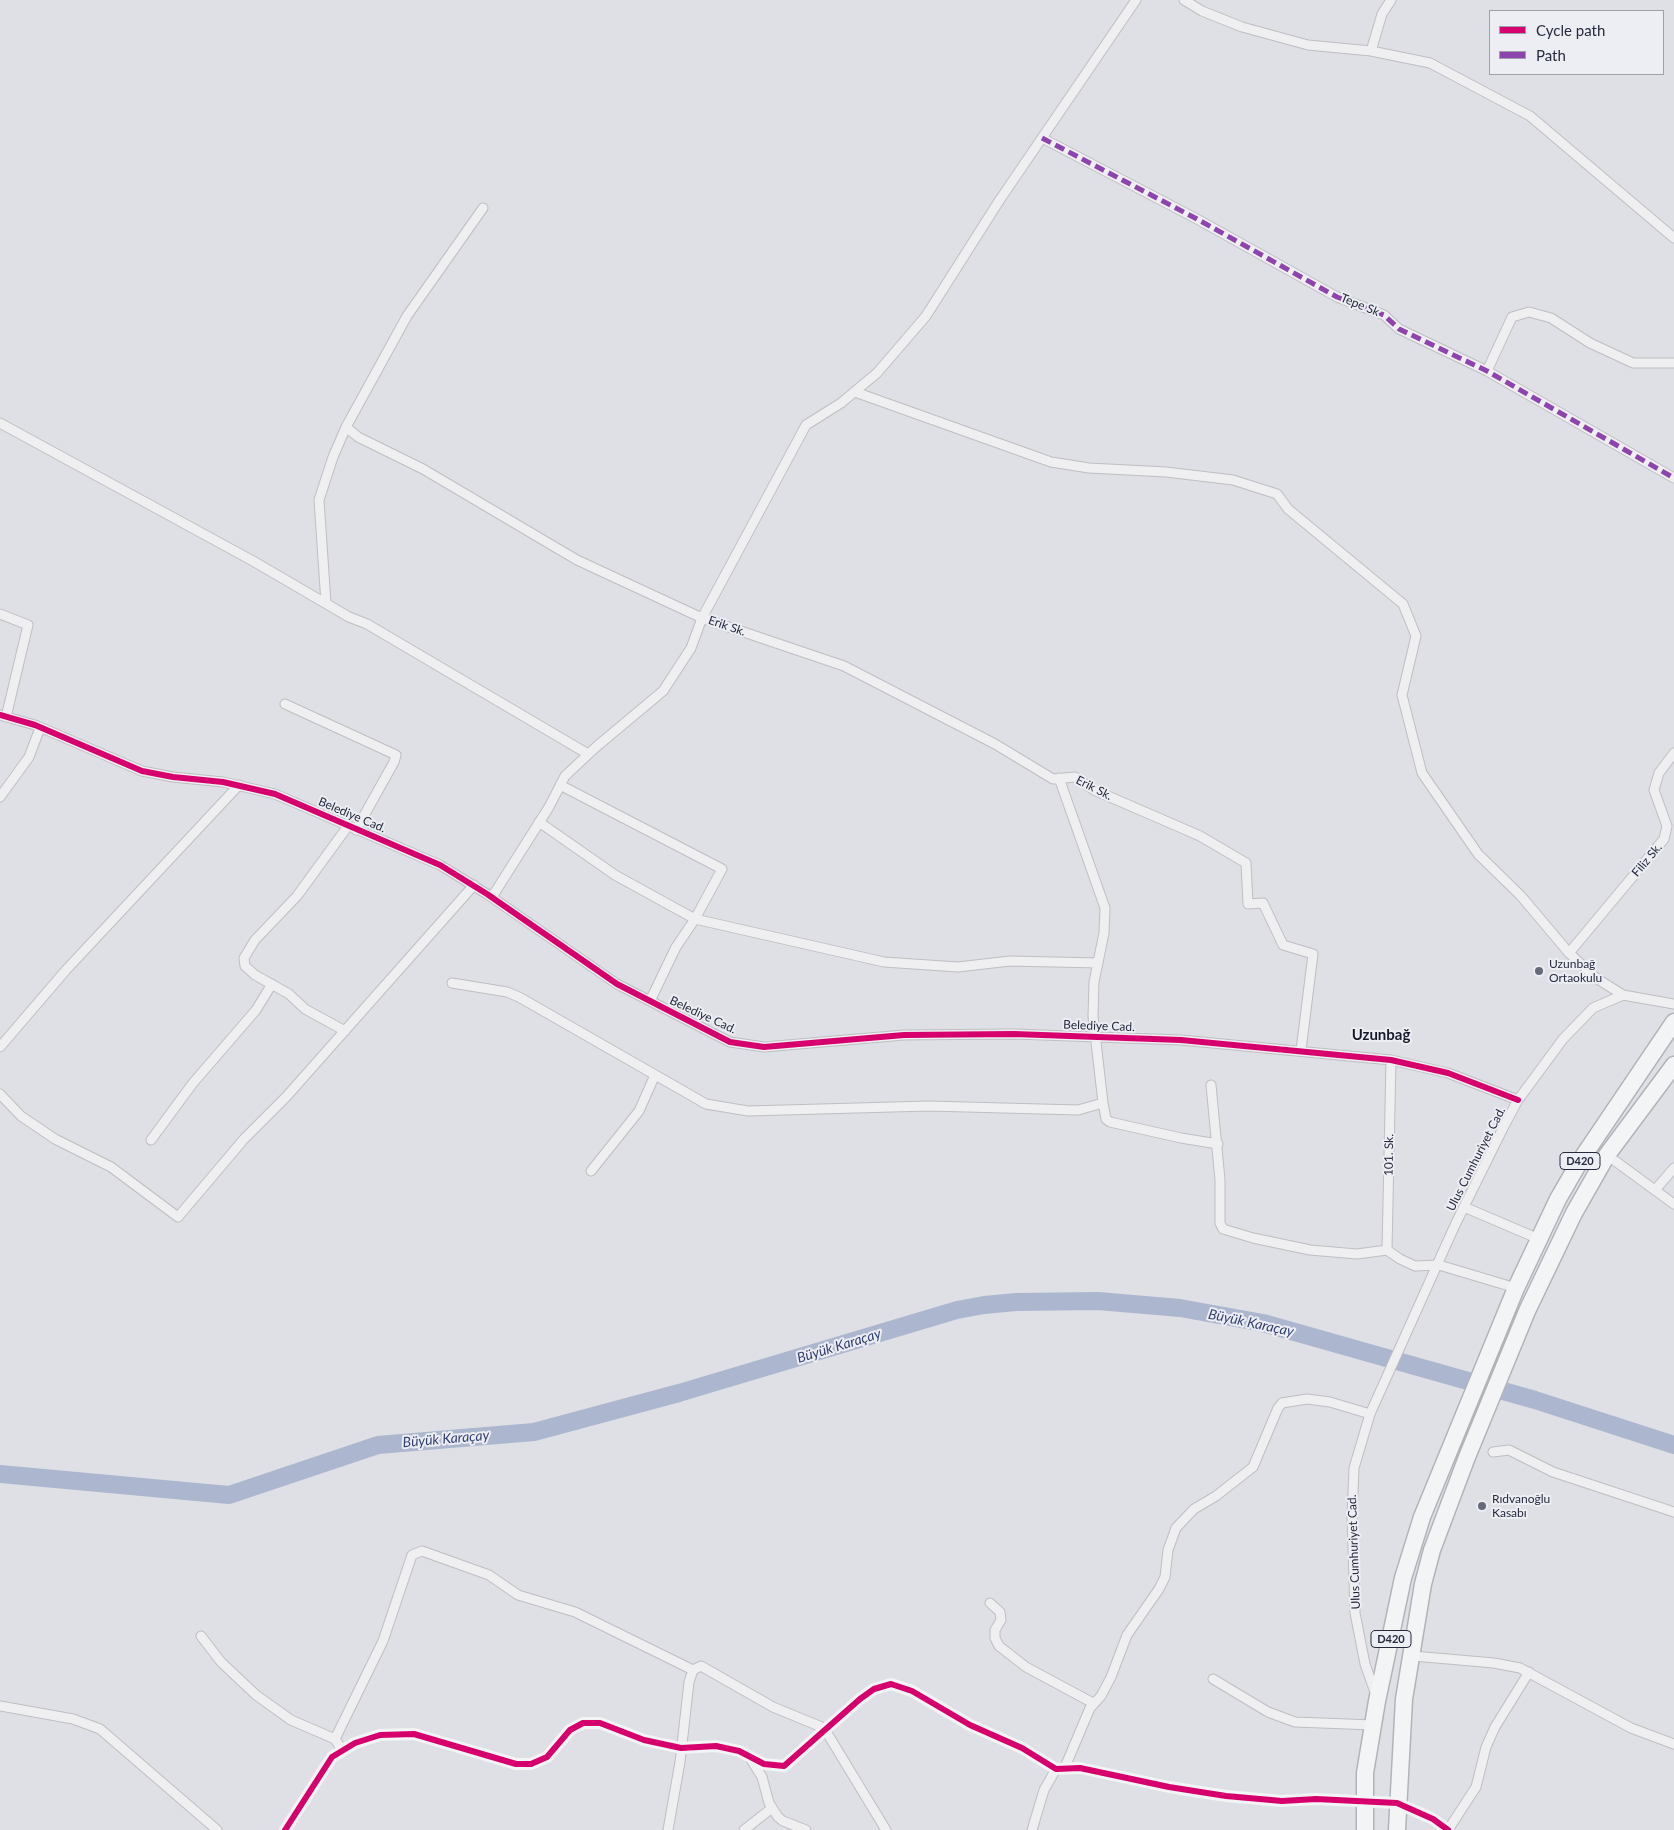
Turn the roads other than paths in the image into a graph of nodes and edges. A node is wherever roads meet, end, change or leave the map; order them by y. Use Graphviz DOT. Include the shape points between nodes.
graph roads {
  1 [pos="1136,0"];
  2 [pos="1184,0"];
  3 [pos="1391,0"];
  4 [pos="1371,51"];
  5 [pos="1042,138"];
  6 [pos="483,208"];
  7 [pos="1674,238"];
  8 [pos="1673,360"];
  9 [pos="1487,371"];
  10 [pos="855,392"];
  11 [pos="0,423"];
  12 [pos="346,427"];
  13 [pos="1674,478"];
  14 [pos="326,603"];
  15 [pos="0,614"];
  16 [pos="702,618"];
  17 [pos="285,704"];
  18 [pos="3,716"];
  19 [pos="40,728"];
  20 [pos="1674,753"];
  21 [pos="588,754"];
  22 [pos="1059,778"];
  23 [pos="560,785"];
  24 [pos="239,786"];
  25 [pos="0,797"];
  26 [pos="539,822"];
  27 [pos="352,828"];
  28 [pos="474,885"];
  29 [pos="492,897"];
  30 [pos="695,919"];
  31 [pos="1569,952"];
  32 [pos="1098,963"];
  33 [pos="452,983"];
  34 [pos="272,984"];
  35 [pos="1623,995"];
  36 [pos="650,1002"];
  37 [pos="1674,1004"];
  38 [pos="1674,1022"];
  39 [pos="345,1031"];
  40 [pos="1094,1037"];
  41 [pos="0,1047"];
  42 [pos="1301,1050"];
  43 [pos="1391,1060"];
  44 [pos="1674,1064"];
  45 [pos="655,1075"];
  46 [pos="1211,1085"];
  47 [pos="0,1094"];
  48 [pos="1518,1100"];
  49 [pos="1103,1103"];
  50 [pos="151,1140"];
  51 [pos="1218,1144"];
  52 [pos="1607,1154"];
  53 [pos="1674,1168"];
  54 [pos="591,1170"];
  55 [pos="1655,1190"];
  56 [pos="1674,1204"];
  57 [pos="1464,1207"];
  58 [pos="1539,1240"];
  59 [pos="1387,1250"];
  60 [pos="1439,1265"];
  61 [pos="1516,1288"];
  62 [pos="1370,1414"];
  63 [pos="1493,1452"];
  64 [pos="1674,1512"];
  65 [pos="990,1603"];
  66 [pos="201,1636"];
  67 [pos="1413,1656"];
  68 [pos="693,1670"];
  69 [pos="1530,1672"];
  70 [pos="1213,1679"];
  71 [pos="1378,1701"];
  72 [pos="1093,1703"];
  73 [pos="0,1706"];
  74 [pos="1373,1725"];
  75 [pos="824,1728"];
  76 [pos="1674,1744"];
  77 [pos="338,1745"];
  78 [pos="681,1748"];
  79 [pos="748,1756"];
  80 [pos="1060,1768"];
  81 [pos="1365,1800"];
  82 [pos="1397,1803"];
  83 [pos="772,1808"];
  84 [pos="216,1830"];
  85 [pos="285,1830"];
  86 [pos="668,1830"];
  87 [pos="744,1830"];
  88 [pos="806,1830"];
  89 [pos="886,1830"];
  90 [pos="1032,1830"];
  91 [pos="1366,1830"];
  92 [pos="1396,1830"];
  93 [pos="1448,1830"];
  1 -- 5 [label="street"];
  2 -- 4 [label="street" via="1242,27 1308,45"];
  3 -- 4 [label="street" via="1382,14"];
  4 -- 7 [label="street" via="1430,63 1530,116"];
  5 -- 9 [label="street, Tepe Sk" via="1337,296 1384,315 1399,329"];
  5 -- 10 [label="street" via="926,316 877,373"];
  6 -- 12 [label="street" via="407,316"];
  8 -- 9 [label="street" via="1633,362 1590,343 1551,318 1529,312 1512,317"];
  9 -- 13 [label="street, Tepe Sk"];
  10 -- 16 [label="street" via="806,425"];
  10 -- 31 [label="street" via="1051,462 1233,480 1277,494 1288,509 1403,604 1416,636 1402,695 1422,773 1478,854 1521,896"];
  11 -- 14 [label="street"];
  12 -- 14 [label="street" via="319,500"];
  12 -- 16 [label="street, Erik Sk." via="358,437 423,469 535,538"];
  14 -- 21 [label="street"];
  15 -- 18 [label="street" via="28,625"];
  16 -- 21 [label="street" via="690,648 663,691"];
  16 -- 22 [label="street, Erik Sk." via="844,666 995,744 1053,779"];
  17 -- 27 [label="street" via="396,755"];
  18 -- 19 [label="street, Belediye Cad."];
  19 -- 24 [label="street, Belediye Cad." via="142,771"];
  19 -- 25 [label="street" via="29,757"];
  20 -- 31 [label="street, Filiz Sk." via="1658,773 1654,790 1667,826 1664,839"];
  21 -- 23 [label="street"];
  22 -- 32 [label="street" via="1105,908"];
  22 -- 42 [label="street, Erik Sk." via="1075,777 1094,790 1200,836 1246,863 1248,904 1263,903 1283,945 1314,954"];
  23 -- 26 [label="street"];
  23 -- 30 [label="street" via="722,869"];
  24 -- 27 [label="street, Belediye Cad." via="275,794"];
  24 -- 41 [label="street" via="66,970"];
  26 -- 29 [label="street"];
  26 -- 30 [label="street" via="615,876"];
  27 -- 28 [label="street, Belediye Cad." via="440,865"];
  27 -- 34 [label="street" via="297,896 247,950 246,966 254,975"];
  28 -- 29 [label="street, Belediye Cad."];
  28 -- 39 [label="street"];
  29 -- 36 [label="street, Belediye Cad." via="551,941"];
  30 -- 32 [label="street" via="884,962 958,967 1010,961"];
  30 -- 36 [label="street" via="676,947"];
  31 -- 35 [label="street" via="1596,978"];
  32 -- 40 [label="street" via="1092,1016"];
  33 -- 45 [label="street" via="519,997"];
  34 -- 39 [label="street" via="305,1009"];
  34 -- 50 [label="street" via="256,1010 193,1083"];
  35 -- 37 [label="street"];
  35 -- 48 [label="street, Ulus Cumhuriyet Cad." via="1593,1008 1563,1038"];
  36 -- 40 [label="street, Belediye Cad." via="730,1042 764,1047 904,1035"];
  38 -- 58 [label="highway, D420" via="1580,1161"];
  39 -- 47 [label="street" via="286,1098 244,1139 178,1217 111,1166 55,1139 21,1116"];
  40 -- 42 [label="street, Belediye Cad."];
  40 -- 49 [label="street"];
  42 -- 43 [label="street, Belediye Cad."];
  43 -- 48 [label="street, Belediye Cad." via="1448,1073"];
  43 -- 59 [label="street, 101. Sk."];
  44 -- 52 [label="highway"];
  45 -- 49 [label="street" via="706,1104 748,1110 929,1106 1078,1110"];
  45 -- 54 [label="street" via="639,1111"];
  46 -- 51 [label="street"];
  48 -- 57 [label="street, Ulus Cumhuriyet Cad."];
  49 -- 51 [label="street" via="1106,1119 1110,1122"];
  51 -- 59 [label="street" via="1220,1223 1223,1229 1310,1250 1356,1254"];
  52 -- 55 [label="street"];
  52 -- 67 [label="highway, D420" via="1574,1213 1527,1311 1466,1457 1432,1550 1423,1584"];
  53 -- 55 [label="street"];
  55 -- 56 [label="street"];
  57 -- 58 [label="street"];
  57 -- 60 [label="street, Ulus Cumhuriyet Cad."];
  58 -- 61 [label="highway, D420"];
  59 -- 60 [label="street" via="1415,1266"];
  60 -- 61 [label="street"];
  60 -- 62 [label="street, Ulus Cumhuriyet Cad."];
  61 -- 71 [label="highway, D420" via="1422,1517 1403,1578"];
  62 -- 71 [label="street, Ulus Cumhuriyet Cad." via="1352,1480 1353,1586 1363,1651"];
  62 -- 72 [label="street" via="1307,1399 1282,1403 1253,1467 1194,1509 1176,1528 1159,1590 1130,1629 1111,1677"];
  63 -- 64 [label="street" via="1509,1450 1553,1472"];
  65 -- 72 [label="street" via="1000,1612 1001,1620 995,1630 999,1646 1026,1667"];
  66 -- 77 [label="street" via="221,1662 256,1695 291,1720"];
  67 -- 69 [label="street" via="1510,1665"];
  67 -- 82 [label="highway, D420" via="1404,1699"];
  68 -- 75 [label="street" via="698,1666 708,1669 772,1707"];
  68 -- 77 [label="street" via="575,1612 518,1595 489,1575 422,1551 412,1555 383,1641"];
  68 -- 78 [label="street" via="687,1692"];
  69 -- 76 [label="street" via="1631,1728"];
  69 -- 93 [label="street" via="1495,1727 1486,1747 1476,1787"];
  70 -- 74 [label="street" via="1242,1698 1287,1720"];
  71 -- 74 [label="highway, D420"];
  72 -- 80 [label="street"];
  73 -- 84 [label="street" via="73,1719 100,1729"];
  74 -- 81 [label="highway, D420" via="1365,1773"];
  75 -- 79 [label="street" via="784,1766 764,1764"];
  75 -- 80 [label="street" via="874,1689 891,1684 912,1691 970,1725"];
  75 -- 89 [label="street"];
  77 -- 78 [label="street" via="380,1735 414,1734 516,1764 531,1764 547,1757 570,1730 583,1723 600,1724 644,1740"];
  77 -- 85 [label="street"];
  78 -- 79 [label="street" via="716,1746"];
  78 -- 86 [label="street"];
  79 -- 83 [label="street" via="762,1777"];
  80 -- 81 [label="street" via="1080,1768 1226,1796 1282,1801"];
  80 -- 90 [label="street" via="1044,1790"];
  81 -- 82 [label="street"];
  81 -- 91 [label="highway, D420"];
  82 -- 92 [label="highway, D420"];
  82 -- 93 [label="street" via="1433,1819"];
  83 -- 87 [label="street"];
  83 -- 88 [label="street" via="783,1821"];
}
